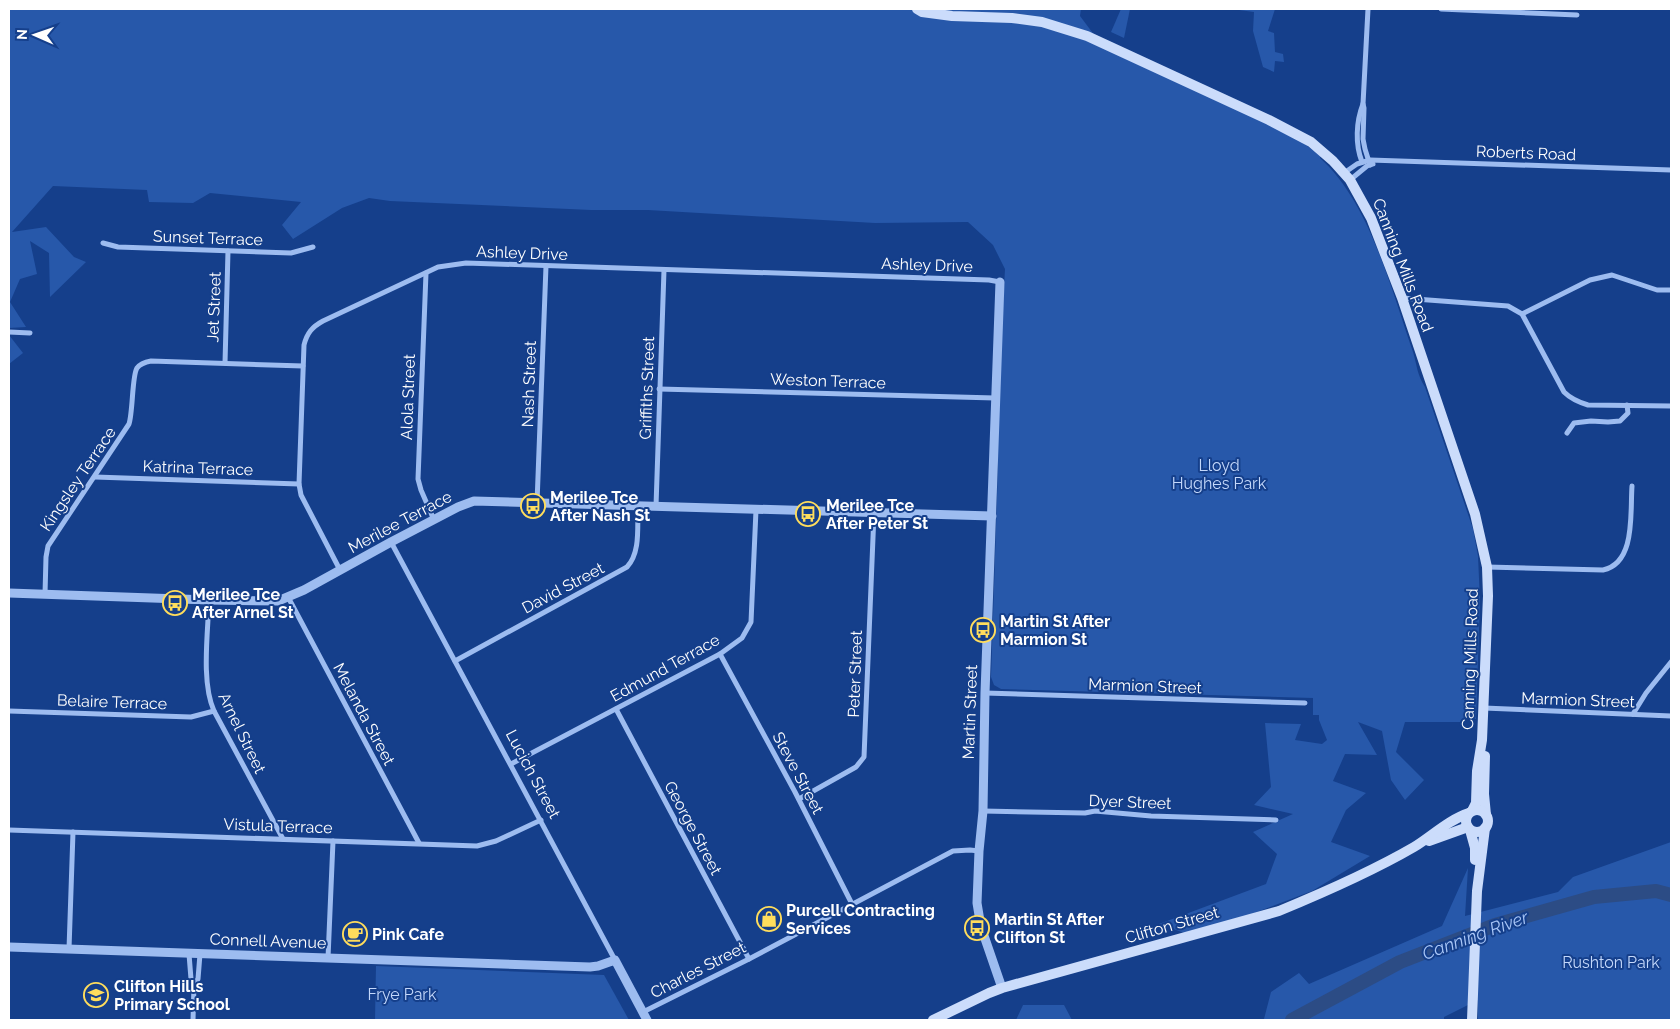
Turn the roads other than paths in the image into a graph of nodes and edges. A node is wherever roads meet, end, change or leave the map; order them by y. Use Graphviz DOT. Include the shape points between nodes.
graph roads {
  1 [pos="916,9"];
  2 [pos="1368,9"];
  3 [pos="1441,9"];
  4 [pos="1012,14"];
  5 [pos="1577,15"];
  6 [pos="1363,104"];
  7 [pos="1362,162"];
  8 [pos="1370,162"];
  9 [pos="1671,170"];
  10 [pos="1347,177"];
  11 [pos="103,243"];
  12 [pos="312,247"];
  13 [pos="228,251"];
  14 [pos="546,266"];
  15 [pos="664,270"];
  16 [pos="426,273"];
  17 [pos="1000,282"];
  18 [pos="1671,290"];
  19 [pos="1402,298"];
  20 [pos="1522,314"];
  21 [pos="9,332"];
  22 [pos="30,333"];
  23 [pos="224,364"];
  24 [pos="303,366"];
  25 [pos="659,389"];
  26 [pos="995,398"];
  27 [pos="1627,405"];
  28 [pos="1671,406"];
  29 [pos="1567,433"];
  30 [pos="95,477"];
  31 [pos="299,484"];
  32 [pos="1632,486"];
  33 [pos="537,503"];
  34 [pos="638,506"];
  35 [pos="656,507"];
  36 [pos="756,510"];
  37 [pos="874,513"];
  38 [pos="992,516"];
  39 [pos="434,520"];
  40 [pos="391,542"];
  41 [pos="1487,568"];
  42 [pos="340,570"];
  43 [pos="9,593"];
  44 [pos="44,594"];
  45 [pos="288,597"];
  46 [pos="209,600"];
  47 [pos="720,654"];
  48 [pos="455,660"];
  49 [pos="1671,662"];
  50 [pos="985,693"];
  51 [pos="1304,703"];
  52 [pos="1484,708"];
  53 [pos="616,709"];
  54 [pos="9,711"];
  55 [pos="214,711"];
  56 [pos="1633,714"];
  57 [pos="1671,716"];
  58 [pos="1482,740"];
  59 [pos="511,764"];
  60 [pos="798,799"];
  61 [pos="983,811"];
  62 [pos="1471,812"];
  63 [pos="1486,815"];
  64 [pos="541,820"];
  65 [pos="1276,820"];
  66 [pos="1469,828"];
  67 [pos="1485,828"];
  68 [pos="9,830"];
  69 [pos="73,832"];
  70 [pos="283,839"];
  71 [pos="333,841"];
  72 [pos="419,843"];
  73 [pos="1414,846"];
  74 [pos="979,851"];
  75 [pos="1477,896"];
  76 [pos="852,904"];
  77 [pos="9,947"];
  78 [pos="69,949"];
  79 [pos="189,954"];
  80 [pos="200,954"];
  81 [pos="328,958"];
  82 [pos="749,959"];
  83 [pos="615,960"];
  84 [pos="194,986"];
  85 [pos="1002,988"];
  86 [pos="645,1016"];
  87 [pos="193,1020"];
  88 [pos="933,1020"];
  89 [pos="1472,1020"];
  1 -- 4 [label="main road, Canning Mills Road" via="952,16"];
  2 -- 6 [label="street"];
  3 -- 5 [label="street"];
  4 -- 10 [label="main road, Canning Mills Road" via="1066,28 1108,45 1269,120 1310,142"];
  6 -- 7 [label="street" via="1357,140"];
  6 -- 8 [label="street" via="1365,149"];
  7 -- 8 [label="street, Roberts Road"];
  7 -- 10 [label="street, Roberts Road"];
  8 -- 9 [label="street, Roberts Road"];
  8 -- 10 [label="street, Roberts Road"];
  10 -- 19 [label="main road, Canning Mills Road" via="1371,218"];
  11 -- 13 [label="street, Sunset Terrace" via="118,247"];
  12 -- 13 [label="street, Sunset Terrace" via="292,253"];
  13 -- 23 [label="street, Jet Street"];
  14 -- 15 [label="street, Ashley Drive"];
  14 -- 16 [label="street, Ashley Drive" via="466,263 438,266"];
  14 -- 33 [label="street, Nash Street"];
  15 -- 17 [label="street, Ashley Drive"];
  15 -- 25 [label="street, Griffiths Street"];
  16 -- 24 [label="street, Ashley Drive" via="312,328 306,336"];
  16 -- 39 [label="street, Alola Street" via="418,478"];
  17 -- 26 [label="street, Martin Street"];
  18 -- 20 [label="street" via="1658,290 1612,275 1590,280"];
  19 -- 20 [label="street" via="1508,306"];
  19 -- 41 [label="main road, Canning Mills Road" via="1475,514"];
  20 -- 27 [label="street" via="1564,392 1579,403 1588,405"];
  21 -- 22 [label="street"];
  23 -- 24 [label="street, Kingsley Terrace"];
  23 -- 30 [label="street, Kingsley Terrace" via="151,361 137,368 130,424"];
  24 -- 31 [label="street, Ashley Drive"];
  25 -- 26 [label="street, Weston Terrace"];
  25 -- 35 [label="street, Griffiths Street"];
  26 -- 38 [label="street, Martin Street"];
  27 -- 28 [label="street"];
  27 -- 29 [label="street" via="1628,413 1620,421 1574,424"];
  30 -- 31 [label="street, Katrina Terrace"];
  30 -- 44 [label="street, Kingsley Terrace" via="48,546"];
  31 -- 42 [label="street, Ashley Drive" via="301,495"];
  32 -- 41 [label="street" via="1628,546 1621,560 1610,569"];
  33 -- 34 [label="street, Merilee Terrace"];
  33 -- 39 [label="street, Merilee Terrace" via="474,501"];
  34 -- 35 [label="street, Merilee Terrace"];
  34 -- 48 [label="street, David Street" via="636,548 627,567"];
  35 -- 36 [label="street, Merilee Terrace"];
  36 -- 37 [label="street, Merilee Terrace"];
  36 -- 47 [label="street, Edmund Terrace" via="751,622 742,638"];
  37 -- 38 [label="street, Merilee Terrace"];
  37 -- 60 [label="street, Peter Street" via="864,758 856,767"];
  38 -- 50 [label="street, Martin Street"];
  39 -- 40 [label="street, Merilee Terrace"];
  40 -- 42 [label="street, Merilee Terrace"];
  40 -- 48 [label="street, Lucich Street"];
  41 -- 52 [label="main road, Canning Mills Road"];
  42 -- 45 [label="street, Merilee Terrace"];
  43 -- 44 [label="street, Merilee Terrace"];
  44 -- 46 [label="street, Merilee Terrace"];
  45 -- 46 [label="street, Merilee Terrace" via="274,601"];
  45 -- 72 [label="street, Melanda Street"];
  46 -- 55 [label="street, Arnel Street" via="206,680"];
  47 -- 53 [label="street, Edmund Terrace"];
  47 -- 60 [label="street, Steve Street"];
  48 -- 59 [label="street, Lucich Street"];
  49 -- 56 [label="street"];
  50 -- 51 [label="street, Marmion Street"];
  50 -- 61 [label="street, Martin Street"];
  52 -- 56 [label="street, Marmion Street"];
  52 -- 58 [label="main road, Canning Mills Road"];
  53 -- 59 [label="street, Edmund Terrace"];
  53 -- 82 [label="street, George Street"];
  54 -- 55 [label="street, Belaire Terrace" via="191,717"];
  55 -- 70 [label="street, Arnel Street"];
  56 -- 57 [label="street, Marmion Street"];
  58 -- 62 [label="main road, Canning Mills Road" via="1476,804"];
  58 -- 63 [label="main road, Canning Mills Road"];
  59 -- 64 [label="street, Lucich Street"];
  60 -- 76 [label="street, Steve Street"];
  61 -- 65 [label="street, Dyer Street" via="1095,811"];
  61 -- 74 [label="street, Martin Street"];
  62 -- 63 [label="main road" via="1480,811"];
  62 -- 66 [label="main road" via="1466,820"];
  62 -- 73 [label="main road, Clifton Street"];
  63 -- 67 [label="main road" via="1488,823"];
  64 -- 72 [label="street, Vistula Terrace" via="496,842 477,846"];
  64 -- 83 [label="street, Lucich Street"];
  66 -- 67 [label="main road" via="1477,832"];
  66 -- 73 [label="main road, Clifton Street"];
  66 -- 75 [label="main road" via="1476,848"];
  67 -- 75 [label="main road"];
  68 -- 69 [label="street, Vistula Terrace"];
  69 -- 70 [label="street, Vistula Terrace"];
  69 -- 78 [label="street"];
  70 -- 71 [label="street, Vistula Terrace"];
  71 -- 72 [label="street, Vistula Terrace"];
  71 -- 81 [label="street"];
  73 -- 85 [label="main road, Clifton Street" via="1330,890 1279,911"];
  74 -- 76 [label="street, Charles Street" via="953,851"];
  74 -- 85 [label="street, Martin Street" via="977,903 981,927"];
  75 -- 89 [label="main road"];
  76 -- 82 [label="street, Charles Street"];
  77 -- 78 [label="street, Connell Avenue"];
  78 -- 79 [label="street, Connell Avenue"];
  79 -- 80 [label="street, Connell Avenue"];
  79 -- 84 [label="street"];
  80 -- 81 [label="street, Connell Avenue"];
  80 -- 84 [label="street" via="198,979"];
  81 -- 83 [label="street, Connell Avenue" via="590,967"];
  82 -- 86 [label="street, Charles Street"];
  83 -- 86 [label="street, Lucich Street"];
  84 -- 87 [label="street"];
  85 -- 88 [label="main road, Clifton Street"];
}
